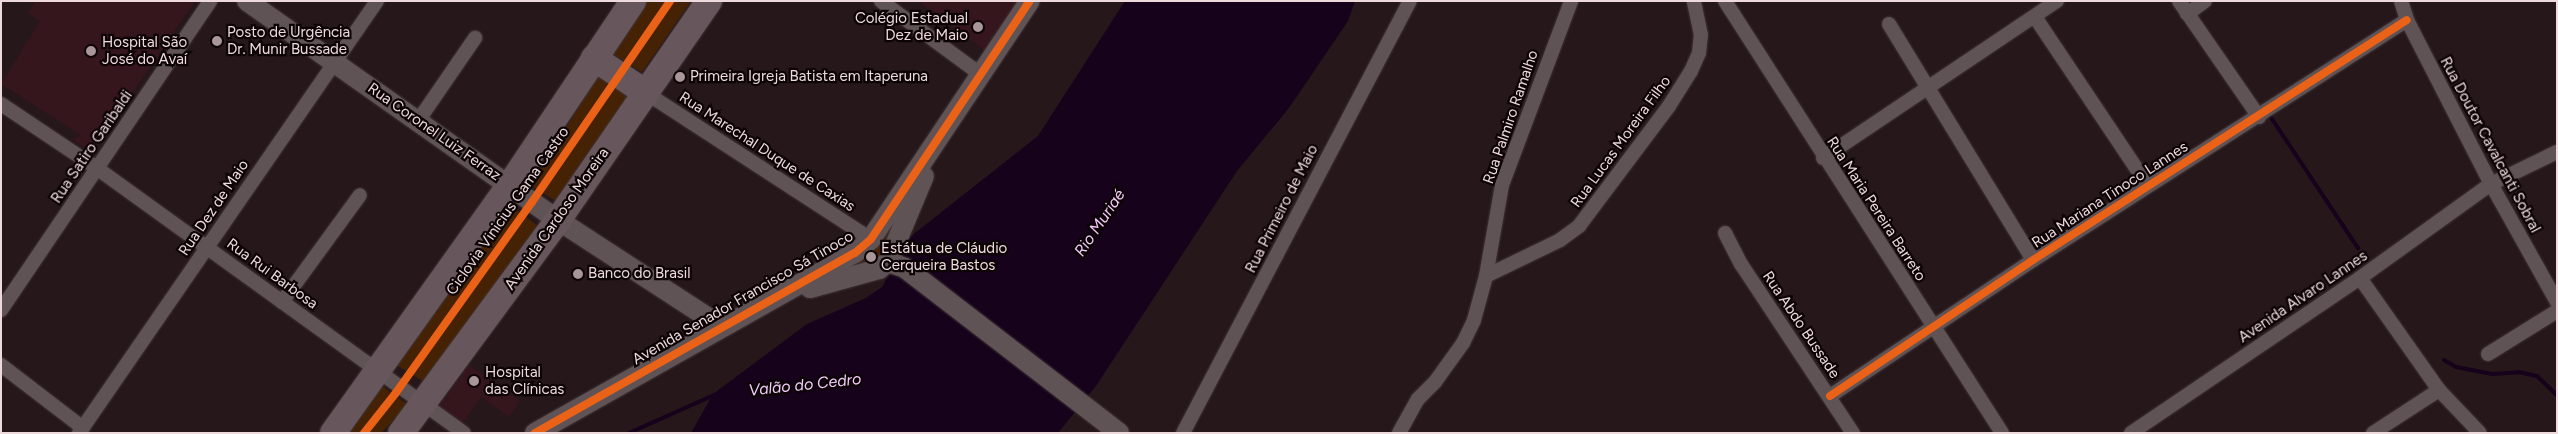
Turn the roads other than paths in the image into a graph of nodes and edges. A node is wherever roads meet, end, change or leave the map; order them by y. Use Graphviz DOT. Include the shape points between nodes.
graph roads {
  1 [pos="210,1"];
  2 [pos="247,1"];
  3 [pos="377,1"];
  4 [pos="633,1"];
  5 [pos="709,1"];
  6 [pos="881,1"];
  7 [pos="1030,1"];
  8 [pos="1410,1"];
  9 [pos="1571,1"];
  10 [pos="1694,1"];
  11 [pos="1725,1"];
  12 [pos="2057,1"];
  13 [pos="2179,1"];
  14 [pos="2205,1"];
  15 [pos="2401,1"];
  16 [pos="2187,14"];
  17 [pos="2035,16"];
  18 [pos="2407,20"];
  19 [pos="1889,24"];
  20 [pos="474,38"];
  21 [pos="594,58"];
  22 [pos="334,62"];
  23 [pos="980,74"];
  24 [pos="1927,88"];
  25 [pos="646,93"];
  26 [pos="1,104"];
  27 [pos="2259,117"];
  28 [pos="418,121"];
  29 [pos="932,150"];
  30 [pos="2556,152"];
  31 [pos="1823,158"];
  32 [pos="98,169"];
  33 [pos="2491,184"];
  34 [pos="510,185"];
  35 [pos="2148,186"];
  36 [pos="360,195"];
  37 [pos="558,220"];
  38 [pos="1725,233"];
  39 [pos="872,239"];
  40 [pos="208,247"];
  41 [pos="2033,260"];
  42 [pos="896,265"];
  43 [pos="1486,276"];
  44 [pos="2360,278"];
  45 [pos="778,296"];
  46 [pos="282,302"];
  47 [pos="2557,302"];
  48 [pos="1,310"];
  49 [pos="2557,311"];
  50 [pos="722,327"];
  51 [pos="1932,328"];
  52 [pos="2488,354"];
  53 [pos="1,365"];
  54 [pos="376,370"];
  55 [pos="2439,390"];
  56 [pos="1830,396"];
  57 [pos="423,405"];
  58 [pos="81,430"];
  59 [pos="332,433"];
  60 [pos="401,433"];
  61 [pos="464,433"];
  62 [pos="535,433"];
  63 [pos="1119,433"];
  64 [pos="1183,433"];
  65 [pos="1399,433"];
  66 [pos="1853,433"];
  67 [pos="2002,433"];
  68 [pos="2131,433"];
  69 [pos="2373,433"];
  70 [pos="2480,433"];
  1 -- 32 [label="street, Rua Satiro Garibaldi"];
  2 -- 22 [label="street, Rua Coronel Luiz Ferraz"];
  3 -- 22 [label="street, Rua Dez de Maio"];
  4 -- 21 [label="highway"];
  5 -- 25 [label="highway, Avenida Cardoso Moreira"];
  6 -- 23 [label="street"];
  7 -- 23 [label="street, Avenida Senador Francisco Sá Tinoco"];
  8 -- 64 [label="street, Rua Primeiro de Maio"];
  9 -- 43 [label="street, Rua Palmiro Ramalho" via="1502,185"];
  10 -- 43 [label="street, Rua Lucas Moreira Filho" via="1701,35 1691,71 1607,192 1571,233"];
  11 -- 31 [label="street, Rua Maria Pereira Barreto"];
  12 -- 17 [label="street"];
  13 -- 16 [label="street"];
  14 -- 16 [label="street"];
  15 -- 18 [label="street, Rua Doutor Cavalcanti Sobral"];
  16 -- 27 [label="street"];
  17 -- 24 [label="street"];
  17 -- 35 [label="street"];
  18 -- 27 [label="street, Rua Mariana Tinoco Lannes"];
  18 -- 33 [label="street, Rua Doutor Cavalcanti Sobral"];
  19 -- 24 [label="street"];
  20 -- 28 [label="street"];
  21 -- 25 [label="highway"];
  21 -- 34 [label="highway"];
  22 -- 28 [label="street, Rua Coronel Luiz Ferraz"];
  22 -- 40 [label="street, Rua Dez de Maio"];
  23 -- 29 [label="street, Avenida Senador Francisco Sá Tinoco"];
  24 -- 31 [label="street"];
  24 -- 41 [label="street"];
  25 -- 37 [label="highway, Avenida Cardoso Moreira"];
  25 -- 39 [label="street, Rua Marechal Duque de Caxias"];
  26 -- 32 [label="street, Rua Rui Barbosa"];
  27 -- 35 [label="street, Rua Mariana Tinoco Lannes"];
  28 -- 34 [label="street, Rua Coronel Luiz Ferraz"];
  29 -- 39 [label="street, Avenida Senador Francisco Sá Tinoco"];
  29 -- 42 [label="street"];
  30 -- 33 [label="street, Avenida Alvaro Lannes"];
  31 -- 51 [label="street, Rua Maria Pereira Barreto"];
  32 -- 40 [label="street, Rua Rui Barbosa"];
  32 -- 48 [label="street, Rua Satiro Garibaldi"];
  33 -- 44 [label="street, Avenida Alvaro Lannes"];
  33 -- 47 [label="street, Rua Doutor Cavalcanti Sobral"];
  34 -- 37 [label="street, Rua Coronel Luiz Ferraz"];
  34 -- 54 [label="highway"];
  35 -- 41 [label="street, Rua Mariana Tinoco Lannes"];
  36 -- 46 [label="street"];
  37 -- 50 [label="street, Rua Coronel Luiz Ferraz"];
  37 -- 57 [label="highway, Avenida Cardoso Moreira"];
  38 -- 56 [label="street, Rua Abdo Bussade" via="1755,287"];
  39 -- 45 [label="street, Avenida Senador Francisco Sá Tinoco" via="855,253"];
  40 -- 46 [label="street, Rua Rui Barbosa"];
  40 -- 58 [label="street, Rua Dez de Maio"];
  41 -- 51 [label="street, Rua Mariana Tinoco Lannes"];
  42 -- 45 [label="street"];
  42 -- 63 [label="street"];
  43 -- 65 [label="street" via="1474,320 1463,343 1435,382 1418,399"];
  44 -- 55 [label="street"];
  44 -- 68 [label="street, Avenida Alvaro Lannes"];
  45 -- 50 [label="street, Avenida Senador Francisco Sá Tinoco"];
  46 -- 54 [label="street, Rua Rui Barbosa"];
  49 -- 52 [label="street"];
  50 -- 62 [label="street, Avenida Senador Francisco Sá Tinoco"];
  51 -- 56 [label="street, Rua Mariana Tinoco Lannes"];
  51 -- 67 [label="street, Rua Maria Pereira Barreto"];
  53 -- 58 [label="street"];
  54 -- 57 [label="street, Rua Rui Barbosa"];
  54 -- 59 [label="highway"];
  55 -- 69 [label="street"];
  55 -- 70 [label="street"];
  56 -- 66 [label="street, Rua Abdo Bussade"];
  57 -- 60 [label="highway, Avenida Cardoso Moreira"];
  57 -- 61 [label="street, Rua Rui Barbosa"];
}
